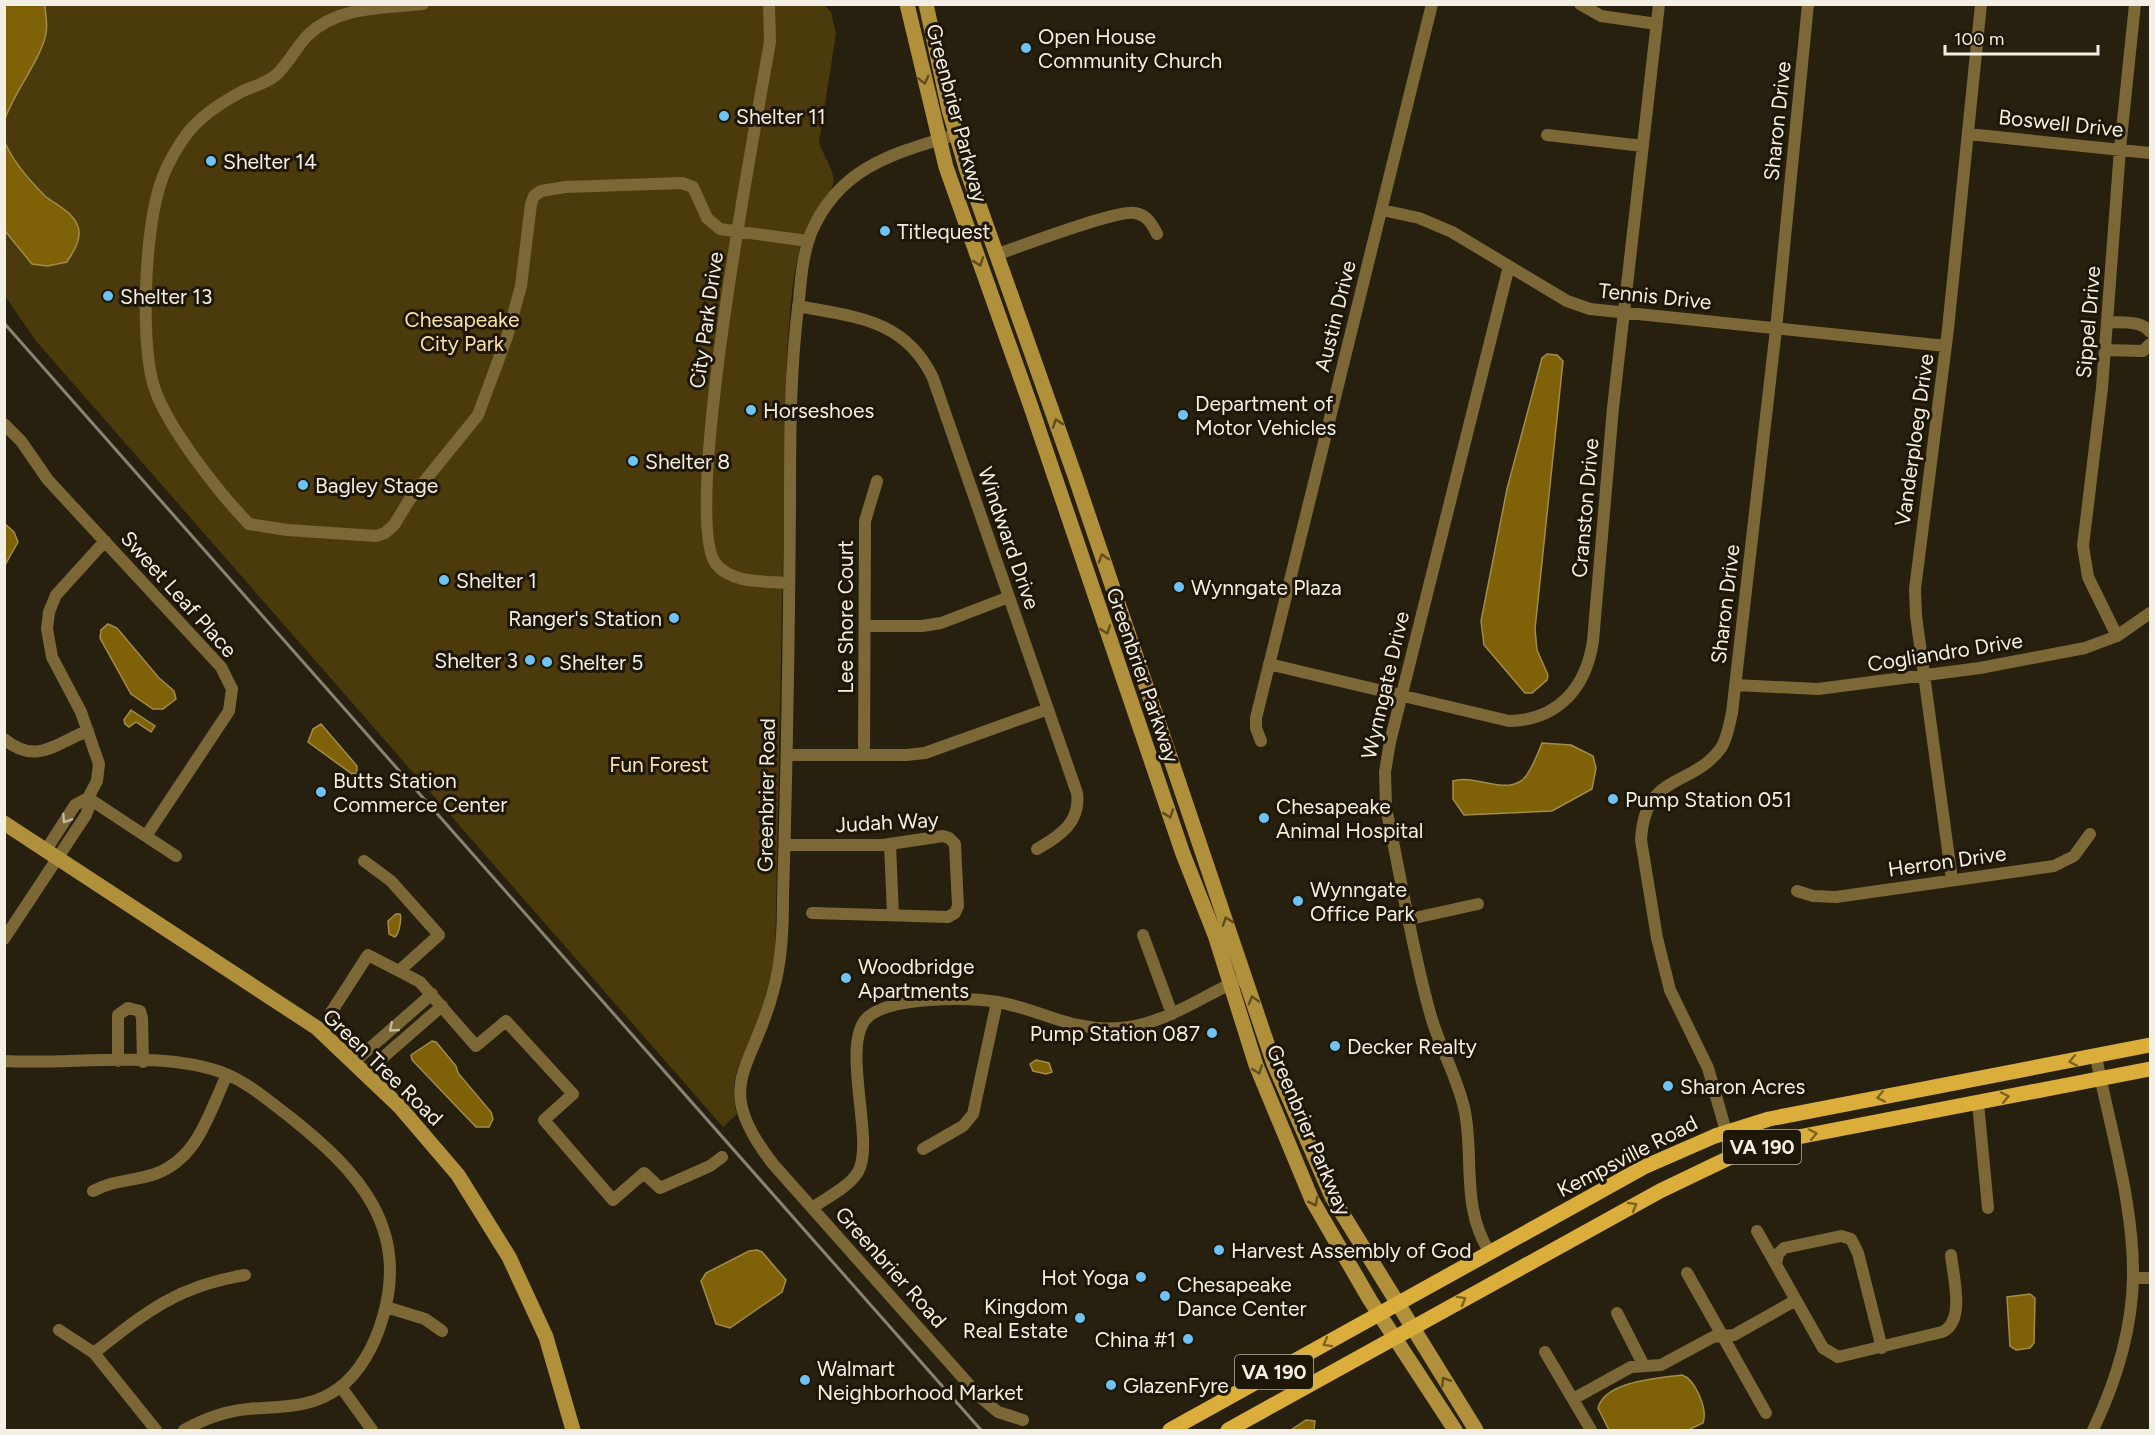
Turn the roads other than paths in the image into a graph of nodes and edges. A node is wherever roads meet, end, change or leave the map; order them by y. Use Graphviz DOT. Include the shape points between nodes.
graph roads {
  1 [pos="423,4"];
  2 [pos="769,4"];
  3 [pos="907,4"];
  4 [pos="926,4"];
  5 [pos="1432,4"];
  6 [pos="1581,4"];
  7 [pos="1659,4"];
  8 [pos="1808,4"];
  9 [pos="1981,4"];
  10 [pos="2135,4"];
  11 [pos="1656,24"];
  12 [pos="1968,134"];
  13 [pos="956,135"];
  14 [pos="1548,135"];
  15 [pos="939,140"];
  16 [pos="1643,146"];
  17 [pos="2121,149"];
  18 [pos="2151,153"];
  19 [pos="1382,210"];
  20 [pos="738,231"];
  21 [pos="1157,234"];
  22 [pos="808,241"];
  23 [pos="998,254"];
  24 [pos="1509,266"];
  25 [pos="798,306"];
  26 [pos="1624,313"];
  27 [pos="2108,322"];
  28 [pos="1776,329"];
  29 [pos="2151,332"];
  30 [pos="2151,345"];
  31 [pos="1946,346"];
  32 [pos="2105,350"];
  33 [pos="5,424"];
  34 [pos="877,481"];
  35 [pos="105,541"];
  36 [pos="789,583"];
  37 [pos="1009,597"];
  38 [pos="2151,613"];
  39 [pos="865,626"];
  40 [pos="2117,636"];
  41 [pos="1269,664"];
  42 [pos="1924,675"];
  43 [pos="1736,685"];
  44 [pos="1401,696"];
  45 [pos="1048,709"];
  46 [pos="88,731"];
  47 [pos="4,739"];
  48 [pos="1261,741"];
  49 [pos="787,755"];
  50 [pos="864,755"];
  51 [pos="88,798"];
  52 [pos="4,823"];
  53 [pos="2090,834"];
  54 [pos="146,836"];
  55 [pos="890,844"];
  56 [pos="785,845"];
  57 [pos="1037,849"];
  58 [pos="52,854"];
  59 [pos="176,856"];
  60 [pos="364,861"];
  61 [pos="1952,880"];
  62 [pos="1797,891"];
  63 [pos="1478,904"];
  64 [pos="812,913"];
  65 [pos="893,915"];
  66 [pos="1410,919"];
  67 [pos="1143,935"];
  68 [pos="4,939"];
  69 [pos="399,971"];
  70 [pos="1246,976"];
  71 [pos="1231,983"];
  72 [pos="432,994"];
  73 [pos="997,1002"];
  74 [pos="442,1006"];
  75 [pos="330,1014"];
  76 [pos="1172,1014"];
  77 [pos="2151,1046"];
  78 [pos="2096,1057"];
  79 [pos="4,1061"];
  80 [pos="118,1061"];
  81 [pos="143,1062"];
  82 [pos="359,1067"];
  83 [pos="2151,1069"];
  84 [pos="227,1075"];
  85 [pos="2100,1080"];
  86 [pos="1978,1102"];
  87 [pos="1726,1132"];
  88 [pos="923,1149"];
  89 [pos="1733,1156"];
  90 [pos="722,1157"];
  91 [pos="93,1191"];
  92 [pos="812,1208"];
  93 [pos="1988,1208"];
  94 [pos="1757,1231"];
  95 [pos="1490,1252"];
  96 [pos="1951,1255"];
  97 [pos="1776,1264"];
  98 [pos="1687,1273"];
  99 [pos="245,1275"];
  100 [pos="2133,1278"];
  101 [pos="2151,1278"];
  102 [pos="1796,1300"];
  103 [pos="1396,1304"];
  104 [pos="386,1307"];
  105 [pos="1617,1313"];
  106 [pos="1379,1314"];
  107 [pos="1411,1328"];
  108 [pos="59,1330"];
  109 [pos="441,1330"];
  110 [pos="1723,1336"];
  111 [pos="1394,1338"];
  112 [pos="1882,1348"];
  113 [pos="1545,1352"];
  114 [pos="93,1353"];
  115 [pos="1644,1366"];
  116 [pos="341,1387"];
  117 [pos="1573,1399"];
  118 [pos="1766,1413"];
  119 [pos="1023,1420"];
  120 [pos="156,1431"];
  121 [pos="184,1431"];
  122 [pos="372,1431"];
  123 [pos="573,1431"];
  124 [pos="1170,1431"];
  125 [pos="1228,1431"];
  126 [pos="1455,1431"];
  127 [pos="1476,1431"];
  128 [pos="1591,1431"];
  129 [pos="2093,1431"];
  1 -- 20 [label="street" via="358,11 328,21 309,34 277,74 235,96 198,122 169,163 158,190 152,222 147,328 152,379 171,420 191,450 249,524 376,536 394,525 410,499 478,415 507,337 521,286 534,196 541,191 682,183 693,187 713,225"];
  2 -- 20 [label="street, City Park Drive" via="771,42"];
  3 -- 15 [label="main road, Greenbrier Parkway, one-way"];
  4 -- 13 [label="main road, Greenbrier Parkway"];
  5 -- 19 [label="street, Austin Drive"];
  6 -- 11 [label="street" via="1601,16"];
  7 -- 11 [label="street, Cranston Drive"];
  8 -- 28 [label="street, Sharon Drive"];
  9 -- 12 [label="street, Vanderploeg Drive"];
  10 -- 17 [label="street, Sippel Drive"];
  11 -- 16 [label="street, Cranston Drive"];
  12 -- 17 [label="street, Boswell Drive"];
  12 -- 31 [label="street, Vanderploeg Drive"];
  13 -- 15 [label="street, Greenbrier Road"];
  13 -- 23 [label="main road, Greenbrier Parkway"];
  14 -- 16 [label="street"];
  15 -- 22 [label="street, Greenbrier Road" via="893,154 856,174 827,204"];
  15 -- 71 [label="main road, Greenbrier Parkway, one-way" via="1114,656"];
  16 -- 26 [label="street, Cranston Drive"];
  17 -- 18 [label="street, Boswell Drive"];
  17 -- 27 [label="street, Sippel Drive"];
  19 -- 24 [label="street, Tennis Drive" via="1432,222"];
  19 -- 41 [label="street, Austin Drive"];
  20 -- 22 [label="street"];
  20 -- 36 [label="street, City Park Drive" via="711,427 709,548 716,564 734,577"];
  21 -- 23 [label="street" via="1144,216 1122,212"];
  22 -- 25 [label="street, Greenbrier Road"];
  70 -- 23 [label="main road, Greenbrier Parkway, one-way"];
  24 -- 26 [label="street, Tennis Drive" via="1581,307"];
  24 -- 44 [label="street, Wynngate Drive"];
  25 -- 36 [label="street, Greenbrier Road" via="791,386"];
  25 -- 37 [label="street, Windward Drive" via="867,319 895,333 922,358 933,378"];
  26 -- 28 [label="street, Tennis Drive"];
  26 -- 44 [label="street, Cranston Drive" via="1593,642 1579,685 1554,710 1523,721 1493,720"];
  27 -- 29 [label="street" via="2136,323"];
  27 -- 32 [label="street, Sippel Drive"];
  28 -- 31 [label="street, Tennis Drive"];
  28 -- 43 [label="street, Sharon Drive"];
  30 -- 32 [label="street" via="2143,351"];
  31 -- 42 [label="street, Vanderploeg Drive" via="1915,589"];
  32 -- 40 [label="street, Sippel Drive" via="2083,546 2088,577"];
  33 -- 35 [label="street, Sweet Leaf Place" via="48,480"];
  34 -- 39 [label="street, Lee Shore Court" via="865,521"];
  35 -- 46 [label="street" via="57,595 46,629 52,657"];
  35 -- 54 [label="street, Sweet Leaf Place" via="221,667 232,689 228,711"];
  36 -- 49 [label="street, Greenbrier Road"];
  37 -- 39 [label="street" via="941,623"];
  37 -- 45 [label="street, Windward Drive"];
  38 -- 40 [label="street, Cogliandro Drive"];
  39 -- 50 [label="street, Lee Shore Court"];
  40 -- 42 [label="street, Cogliandro Drive" via="2085,648"];
  41 -- 44 [label="street, Cranston Drive"];
  41 -- 48 [label="street, Austin Drive" via="1256,718"];
  42 -- 43 [label="street, Cogliandro Drive" via="1818,688"];
  42 -- 61 [label="street, Vanderploeg Drive"];
  43 -- 87 [label="street, Sharon Drive" via="1724,743 1704,763 1654,796 1643,820 1641,840 1670,990 1708,1068"];
  44 -- 66 [label="street, Wynngate Drive" via="1384,788"];
  45 -- 50 [label="street" via="925,753"];
  45 -- 57 [label="street, Windward Drive" via="1078,801 1076,816 1069,826"];
  46 -- 47 [label="street" via="39,752 22,752"];
  46 -- 51 [label="street" via="99,773"];
  49 -- 50 [label="street"];
  49 -- 56 [label="street, Greenbrier Road"];
  51 -- 54 [label="street"];
  51 -- 58 [label="street" via="75,805"];
  52 -- 58 [label="main road, Green Tree Road"];
  53 -- 61 [label="street, Herron Drive" via="2074,856 2054,866"];
  54 -- 59 [label="street"];
  55 -- 56 [label="street, Judah Way"];
  55 -- 65 [label="street"];
  55 -- 65 [label="street, Judah Way" via="922,837 950,838 955,844 958,906 955,914 948,917"];
  56 -- 92 [label="street, Greenbrier Road" via="780,958 773,993 746,1063 740,1095 744,1117 757,1143"];
  58 -- 68 [label="street"];
  58 -- 82 [label="main road, Green Tree Road" via="317,1028"];
  60 -- 69 [label="street" via="392,881 439,935"];
  61 -- 62 [label="street, Herron Drive" via="1827,897"];
  63 -- 66 [label="street"];
  64 -- 65 [label="street, Judah Way"];
  66 -- 95 [label="street, Wynngate Drive" via="1430,1012 1464,1110 1471,1206 1481,1239"];
  67 -- 76 [label="street"];
  69 -- 72 [label="street"];
  69 -- 75 [label="street" via="368,955"];
  70 -- 71 [label="street"];
  103 -- 70 [label="main road, Greenbrier Parkway, one-way" via="1343,1217 1307,1145 1274,1064"];
  71 -- 76 [label="street"];
  71 -- 106 [label="main road, Greenbrier Parkway, one-way" via="1256,1065 1303,1179"];
  72 -- 74 [label="street"];
  72 -- 82 [label="street, one-way"];
  73 -- 76 [label="street" via="1092,1028 1144,1024"];
  73 -- 88 [label="street" via="973,1114 963,1126"];
  73 -- 92 [label="street" via="900,1004 867,1018 859,1032 857,1057 860,1170"];
  74 -- 82 [label="street"];
  74 -- 90 [label="street" via="476,1046 506,1021 573,1094 544,1120 613,1200 644,1173 660,1188"];
  77 -- 78 [label="main road, Kempsville Road / VA 190"];
  78 -- 85 [label="street"];
  78 -- 87 [label="main road, Kempsville Road / VA 190, one-way" via="1794,1113"];
  79 -- 80 [label="street"];
  80 -- 81 [label="street"];
  80 -- 81 [label="street" via="118,1015 128,1008 140,1011 142,1018"];
  81 -- 84 [label="street" via="180,1063"];
  82 -- 123 [label="main road, Green Tree Road" via="425,1134 458,1175 509,1257 546,1337"];
  83 -- 85 [label="main road, VA 190"];
  84 -- 91 [label="street" via="199,1136 184,1157 153,1174 121,1179"];
  84 -- 104 [label="street" via="256,1091 300,1125 359,1182 372,1200 382,1220 392,1263"];
  86 -- 85 [label="main road, VA 190, one-way"];
  85 -- 100 [label="street" via="2129,1217"];
  89 -- 86 [label="main road, VA 190, one-way" via="1798,1137"];
  86 -- 93 [label="street"];
  87 -- 89 [label="street, Sharon Drive"];
  87 -- 95 [label="main road, Kempsville Road / VA 190" via="1644,1167"];
  107 -- 89 [label="main road, VA 190, one-way" via="1660,1191"];
  92 -- 119 [label="street, Greenbrier Road" via="980,1398 998,1412"];
  94 -- 97 [label="street"];
  95 -- 103 [label="main road, Kempsville Road / VA 190"];
  96 -- 112 [label="street" via="1956,1314 1951,1327"];
  97 -- 102 [label="street"];
  97 -- 112 [label="street" via="1784,1248 1842,1236 1851,1239"];
  98 -- 110 [label="street"];
  99 -- 114 [label="street" via="207,1282 162,1301"];
  100 -- 101 [label="street"];
  100 -- 129 [label="street" via="2127,1335 2119,1366"];
  102 -- 110 [label="street" via="1734,1335"];
  102 -- 112 [label="street" via="1829,1354 1843,1357"];
  103 -- 106 [label="main road, Kempsville Road / VA 190"];
  103 -- 107 [label="main road, Greenbrier Parkway"];
  104 -- 109 [label="street" via="425,1318"];
  104 -- 116 [label="street" via="369,1350"];
  105 -- 115 [label="street"];
  106 -- 111 [label="main road, Greenbrier Parkway"];
  106 -- 124 [label="main road, Kempsville Road / VA 190, one-way"];
  107 -- 111 [label="main road, VA 190"];
  127 -- 107 [label="main road, Greenbrier Parkway, one-way"];
  108 -- 114 [label="street"];
  110 -- 115 [label="street" via="1713,1337 1661,1365"];
  110 -- 118 [label="street"];
  111 -- 125 [label="main road, VA 190"];
  111 -- 126 [label="main road, Greenbrier Parkway"];
  113 -- 117 [label="street"];
  114 -- 120 [label="street"];
  115 -- 117 [label="street" via="1631,1366"];
  116 -- 121 [label="street" via="308,1404 226,1413"];
  116 -- 122 [label="street"];
  117 -- 128 [label="street"];
}
